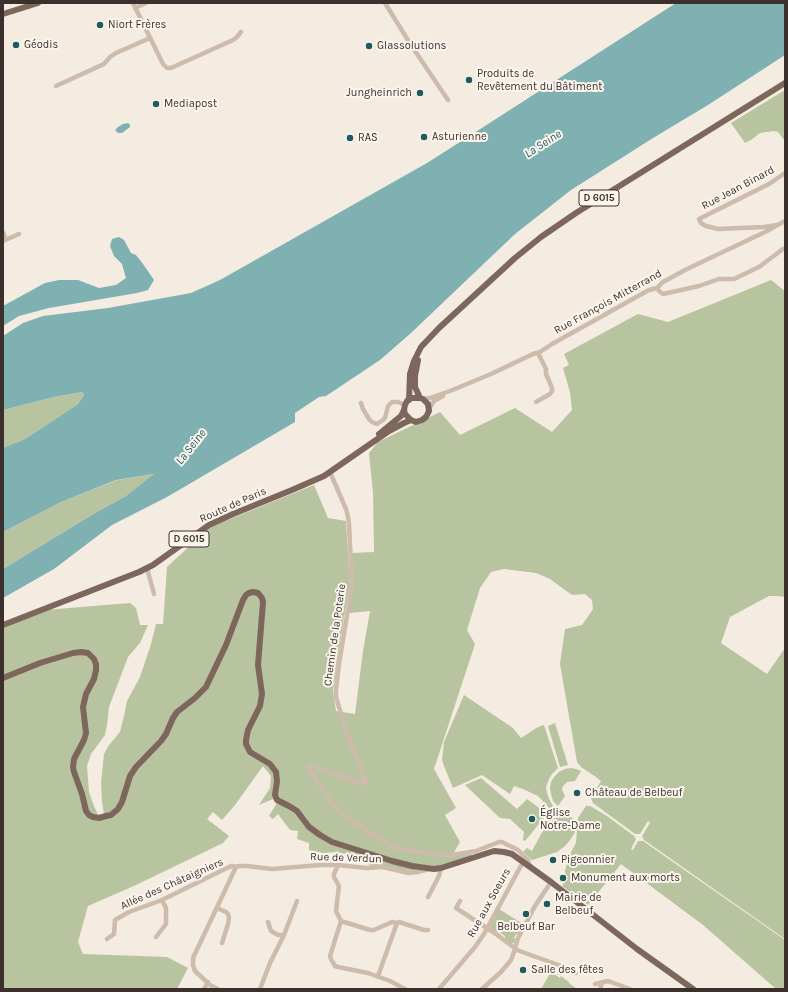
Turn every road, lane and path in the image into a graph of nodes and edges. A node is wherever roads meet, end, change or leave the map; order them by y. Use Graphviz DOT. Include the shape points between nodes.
graph roads {
  1 [pos="27,3"];
  2 [pos="38,3"];
  3 [pos="146,3"];
  4 [pos="385,3"];
  5 [pos="134,5"];
  6 [pos="3,10"];
  7 [pos="3,14"];
  8 [pos="240,32"];
  9 [pos="150,38"];
  10 [pos="785,84"];
  11 [pos="56,86"];
  12 [pos="448,100"];
  13 [pos="785,174"];
  14 [pos="785,221"];
  15 [pos="778,225"];
  16 [pos="3,232"];
  17 [pos="18,237"];
  18 [pos="5,240"];
  19 [pos="783,249"];
  20 [pos="657,288"];
  21 [pos="430,337"];
  22 [pos="538,352"];
  23 [pos="450,391"];
  24 [pos="422,398"];
  25 [pos="536,402"];
  26 [pos="361,403"];
  27 [pos="406,405"];
  28 [pos="429,410"];
  29 [pos="411,420"];
  30 [pos="361,450"];
  31 [pos="330,472"];
  32 [pos="147,568"];
  33 [pos="154,594"];
  34 [pos="3,625"];
  35 [pos="3,678"];
  36 [pos="523,862"];
  37 [pos="338,865"];
  38 [pos="236,867"];
  39 [pos="530,867"];
  40 [pos="430,868"];
  41 [pos="441,868"];
  42 [pos="551,882"];
  43 [pos="428,897"];
  44 [pos="162,900"];
  45 [pos="297,901"];
  46 [pos="460,901"];
  47 [pos="217,908"];
  48 [pos="341,921"];
  49 [pos="268,922"];
  50 [pos="397,923"];
  51 [pos="487,928"];
  52 [pos="428,930"];
  53 [pos="284,935"];
  54 [pos="156,937"];
  55 [pos="107,939"];
  56 [pos="222,943"];
  57 [pos="515,949"];
  58 [pos="576,973"];
  59 [pos="378,976"];
  60 [pos="208,982"];
  61 [pos="602,983"];
  62 [pos="596,984"];
  63 [pos="204,989"];
  64 [pos="218,989"];
  65 [pos="260,989"];
  66 [pos="405,989"];
  67 [pos="440,989"];
  68 [pos="482,989"];
  69 [pos="600,989"];
  70 [pos="630,989"];
  71 [pos="693,989"];
  1 -- 6 [label="main road"];
  2 -- 7 [label="main road"];
  3 -- 5 [label="street"];
  4 -- 12 [label="street"];
  5 -- 9 [label="street"];
  8 -- 9 [label="street" via="233,40 168,68 163,64"];
  9 -- 11 [label="street" via="116,53 104,64"];
  10 -- 21 [label="main road, D 6015" via="559,224 503,269"];
  13 -- 15 [label="street, Rue Jean Binard" via="699,219 706,226 718,229"];
  14 -- 15 [label="street"];
  15 -- 20 [label="street, Rue François Mitterrand" via="687,269"];
  16 -- 18 [label="street"];
  17 -- 18 [label="street"];
  19 -- 20 [label="street" via="759,267 734,279 719,279 663,294"];
  20 -- 22 [label="street, Rue François Mitterrand" via="649,290"];
  21 -- 24 [label="main road, D 6015" via="420,356 415,376 415,387"];
  21 -- 27 [label="main road, D 6015" via="414,361"];
  22 -- 23 [label="street, Rue François Mitterrand"];
  22 -- 25 [label="street" via="552,391"];
  23 -- 24 [label="street"];
  23 -- 28 [label="street" via="434,401"];
  24 -- 27 [label="main road" via="414,397"];
  24 -- 28 [label="main road" via="428,404"];
  26 -- 27 [label="street" via="369,419 377,424 385,418 388,406 392,402"];
  27 -- 29 [label="main road" via="406,416"];
  27 -- 30 [label="main road, D 6015" via="400,416"];
  28 -- 29 [label="main road" via="428,415 422,420"];
  29 -- 30 [label="main road, D 6015"];
  30 -- 31 [label="main road, Route de Paris / D 6015"];
  31 -- 32 [label="main road, Route de Paris / D 6015" via="214,522"];
  31 -- 39 [label="street, Chemin de la Poterie" via="348,517 352,585 336,697 366,782 364,784 311,766 311,773 343,815 394,846 439,856 476,851 502,842 518,850 528,860"];
  32 -- 33 [label="street"];
  32 -- 34 [label="main road, Route de Paris / D 6015"];
  35 -- 40 [label="main road" via="73,653 88,653 94,659 94,679 83,707 86,733 73,767 89,815 99,818 112,815 122,802 130,776 136,767 161,741 177,712 206,687 246,595 258,593 263,602 258,665 262,694 260,706 248,730 246,744 250,752 270,764 276,772 277,800 297,811 309,827 332,842 392,861"];
  36 -- 39 [label="main road"];
  36 -- 41 [label="main road" via="512,854 494,851"];
  36 -- 51 [label="street, Rue aux Soeurs"];
  37 -- 38 [label="street, Rue de Verdun" via="320,864 272,869"];
  37 -- 40 [label="street, Rue de Verdun" via="409,873"];
  37 -- 48 [label="street" via="334,876 339,886 336,911"];
  38 -- 44 [label="street, Allée des Châtaigniers" via="228,867"];
  38 -- 47 [label="street"];
  39 -- 42 [label="main road"];
  40 -- 41 [label="main road"];
  41 -- 43 [label="street"];
  42 -- 57 [label="street" via="535,906"];
  42 -- 71 [label="main road"];
  44 -- 54 [label="street" via="166,908 166,924"];
  44 -- 55 [label="street, Allée des Châtaigniers" via="115,920 114,934"];
  45 -- 53 [label="street"];
  46 -- 51 [label="street" via="456,908"];
  47 -- 56 [label="street" via="226,912 229,918"];
  47 -- 60 [label="street" via="193,958 195,971"];
  48 -- 50 [label="street" via="372,930 392,922"];
  48 -- 59 [label="street" via="330,954 334,964"];
  49 -- 53 [label="street" via="271,931"];
  50 -- 52 [label="street"];
  50 -- 59 [label="street"];
  51 -- 57 [label="street"];
  51 -- 67 [label="street, Rue aux Soeurs" via="475,947"];
  53 -- 65 [label="street"];
  57 -- 58 [label="street"];
  57 -- 68 [label="street" via="508,964"];
  59 -- 66 [label="street"];
  60 -- 63 [label="street"];
  60 -- 64 [label="street"];
  61 -- 62 [label="street"];
  61 -- 69 [label="street"];
  61 -- 70 [label="street" via="608,981"];
}
